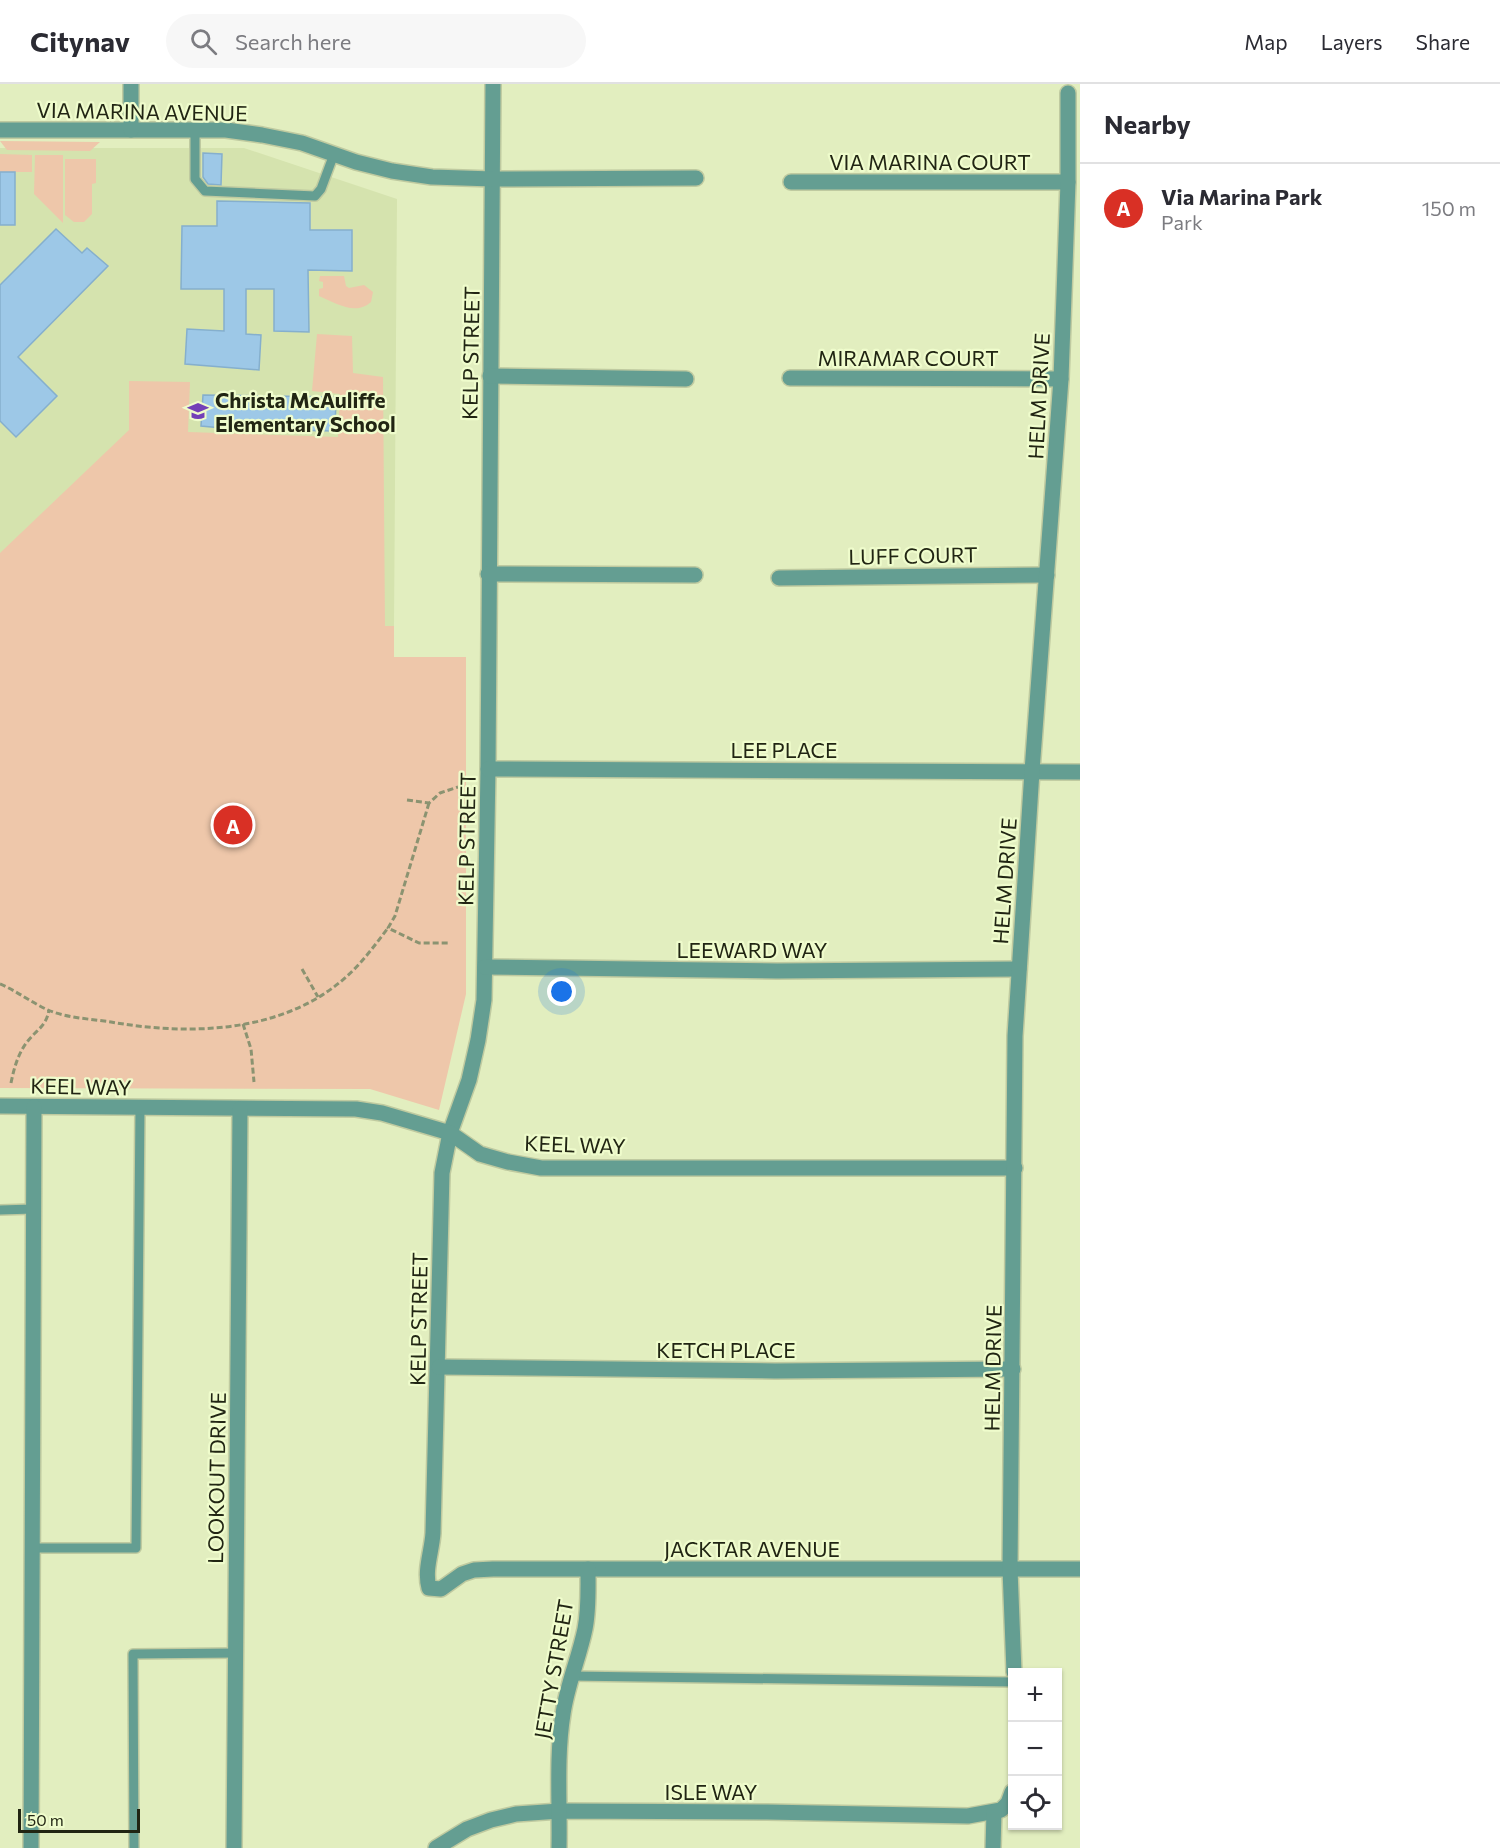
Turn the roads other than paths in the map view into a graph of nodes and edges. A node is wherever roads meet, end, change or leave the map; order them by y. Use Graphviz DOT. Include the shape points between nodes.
graph roads {
  1 [pos="131,84"];
  2 [pos="494,84"];
  3 [pos="1068,93"];
  4 [pos="0,130"];
  5 [pos="131,130"];
  6 [pos="195,130"];
  7 [pos="334,154"];
  8 [pos="696,178"];
  9 [pos="493,179"];
  10 [pos="791,182"];
  11 [pos="1068,182"];
  12 [pos="490,376"];
  13 [pos="790,378"];
  14 [pos="686,379"];
  15 [pos="1061,379"];
  16 [pos="488,574"];
  17 [pos="695,575"];
  18 [pos="1047,575"];
  19 [pos="779,578"];
  20 [pos="488,769"];
  21 [pos="1032,771"];
  22 [pos="1080,772"];
  23 [pos="485,968"];
  24 [pos="1019,969"];
  25 [pos="0,1106"];
  26 [pos="34,1107"];
  27 [pos="140,1108"];
  28 [pos="240,1109"];
  29 [pos="450,1133"];
  30 [pos="1015,1168"];
  31 [pos="33,1209"];
  32 [pos="0,1210"];
  33 [pos="439,1366"];
  34 [pos="1013,1369"];
  35 [pos="32,1548"];
  36 [pos="588,1569"];
  37 [pos="1010,1569"];
  38 [pos="1080,1569"];
  39 [pos="429,1588"];
  40 [pos="236,1653"];
  41 [pos="1014,1668"];
  42 [pos="570,1676"];
  43 [pos="1008,1682"];
  44 [pos="1008,1803"];
  45 [pos="560,1811"];
  46 [pos="994,1812"];
  47 [pos="31,1848"];
  48 [pos="134,1848"];
  49 [pos="234,1848"];
  50 [pos="436,1848"];
  51 [pos="560,1848"];
  52 [pos="993,1848"];
  1 -- 5 [label="street"];
  2 -- 9 [label="street, KELP STREET"];
  3 -- 11 [label="street, HELM DRIVE"];
  4 -- 5 [label="street, VIA MARINA AVENUE"];
  5 -- 6 [label="street, VIA MARINA AVENUE"];
  6 -- 7 [label="street, VIA MARINA AVENUE" via="262,135"];
  6 -- 7 [label="lane" via="195,179 205,191 315,196"];
  7 -- 9 [label="street, VIA MARINA AVENUE" via="392,171"];
  8 -- 9 [label="street"];
  9 -- 12 [label="street, KELP STREET"];
  10 -- 11 [label="street, VIA MARINA COURT"];
  11 -- 15 [label="street, HELM DRIVE"];
  12 -- 14 [label="street"];
  12 -- 16 [label="street, KELP STREET"];
  13 -- 15 [label="street, MIRAMAR COURT"];
  15 -- 18 [label="street, HELM DRIVE"];
  16 -- 17 [label="street"];
  16 -- 20 [label="street, KELP STREET"];
  18 -- 19 [label="street, LUFF COURT"];
  18 -- 21 [label="street, HELM DRIVE"];
  20 -- 21 [label="street, LEE PLACE"];
  20 -- 23 [label="street, KELP STREET"];
  21 -- 22 [label="street, LEE PLACE"];
  21 -- 24 [label="street, HELM DRIVE"];
  23 -- 24 [label="street, LEEWARD WAY"];
  23 -- 29 [label="street, KELP STREET" via="478,1041"];
  24 -- 30 [label="street, HELM DRIVE"];
  25 -- 26 [label="street, KEEL WAY"];
  26 -- 27 [label="street, KEEL WAY"];
  26 -- 31 [label="street"];
  27 -- 28 [label="street, KEEL WAY"];
  27 -- 35 [label="lane" via="136,1548"];
  28 -- 29 [label="street, KEEL WAY" via="356,1109"];
  28 -- 40 [label="street, LOOKOUT DRIVE"];
  29 -- 30 [label="street, KEEL WAY" via="480,1154 541,1168"];
  29 -- 33 [label="street, KELP STREET" via="441,1192"];
  30 -- 34 [label="street, HELM DRIVE"];
  31 -- 32 [label="lane"];
  31 -- 35 [label="street"];
  33 -- 34 [label="street, KETCH PLACE" via="775,1371"];
  33 -- 39 [label="street, KELP STREET" via="432,1541 426,1577"];
  34 -- 37 [label="street, HELM DRIVE"];
  35 -- 47 [label="street"];
  36 -- 37 [label="street, JACKTAR AVENUE"];
  36 -- 39 [label="street, JACKTAR AVENUE" via="474,1570 441,1589"];
  36 -- 42 [label="street, JETTY STREET" via="588,1608"];
  37 -- 38 [label="street, JACKTAR AVENUE"];
  37 -- 41 [label="street, HELM DRIVE"];
  40 -- 48 [label="lane" via="133,1654"];
  40 -- 49 [label="street, LOOKOUT DRIVE"];
  42 -- 43 [label="lane"];
  42 -- 45 [label="street, JETTY STREET" via="560,1743"];
  44 -- 46 [label="street"];
  45 -- 46 [label="street, ISLE WAY" via="968,1816"];
  45 -- 50 [label="street, ISLE WAY" via="491,1820"];
  45 -- 51 [label="street, JETTY STREET"];
  46 -- 52 [label="street"];
}
